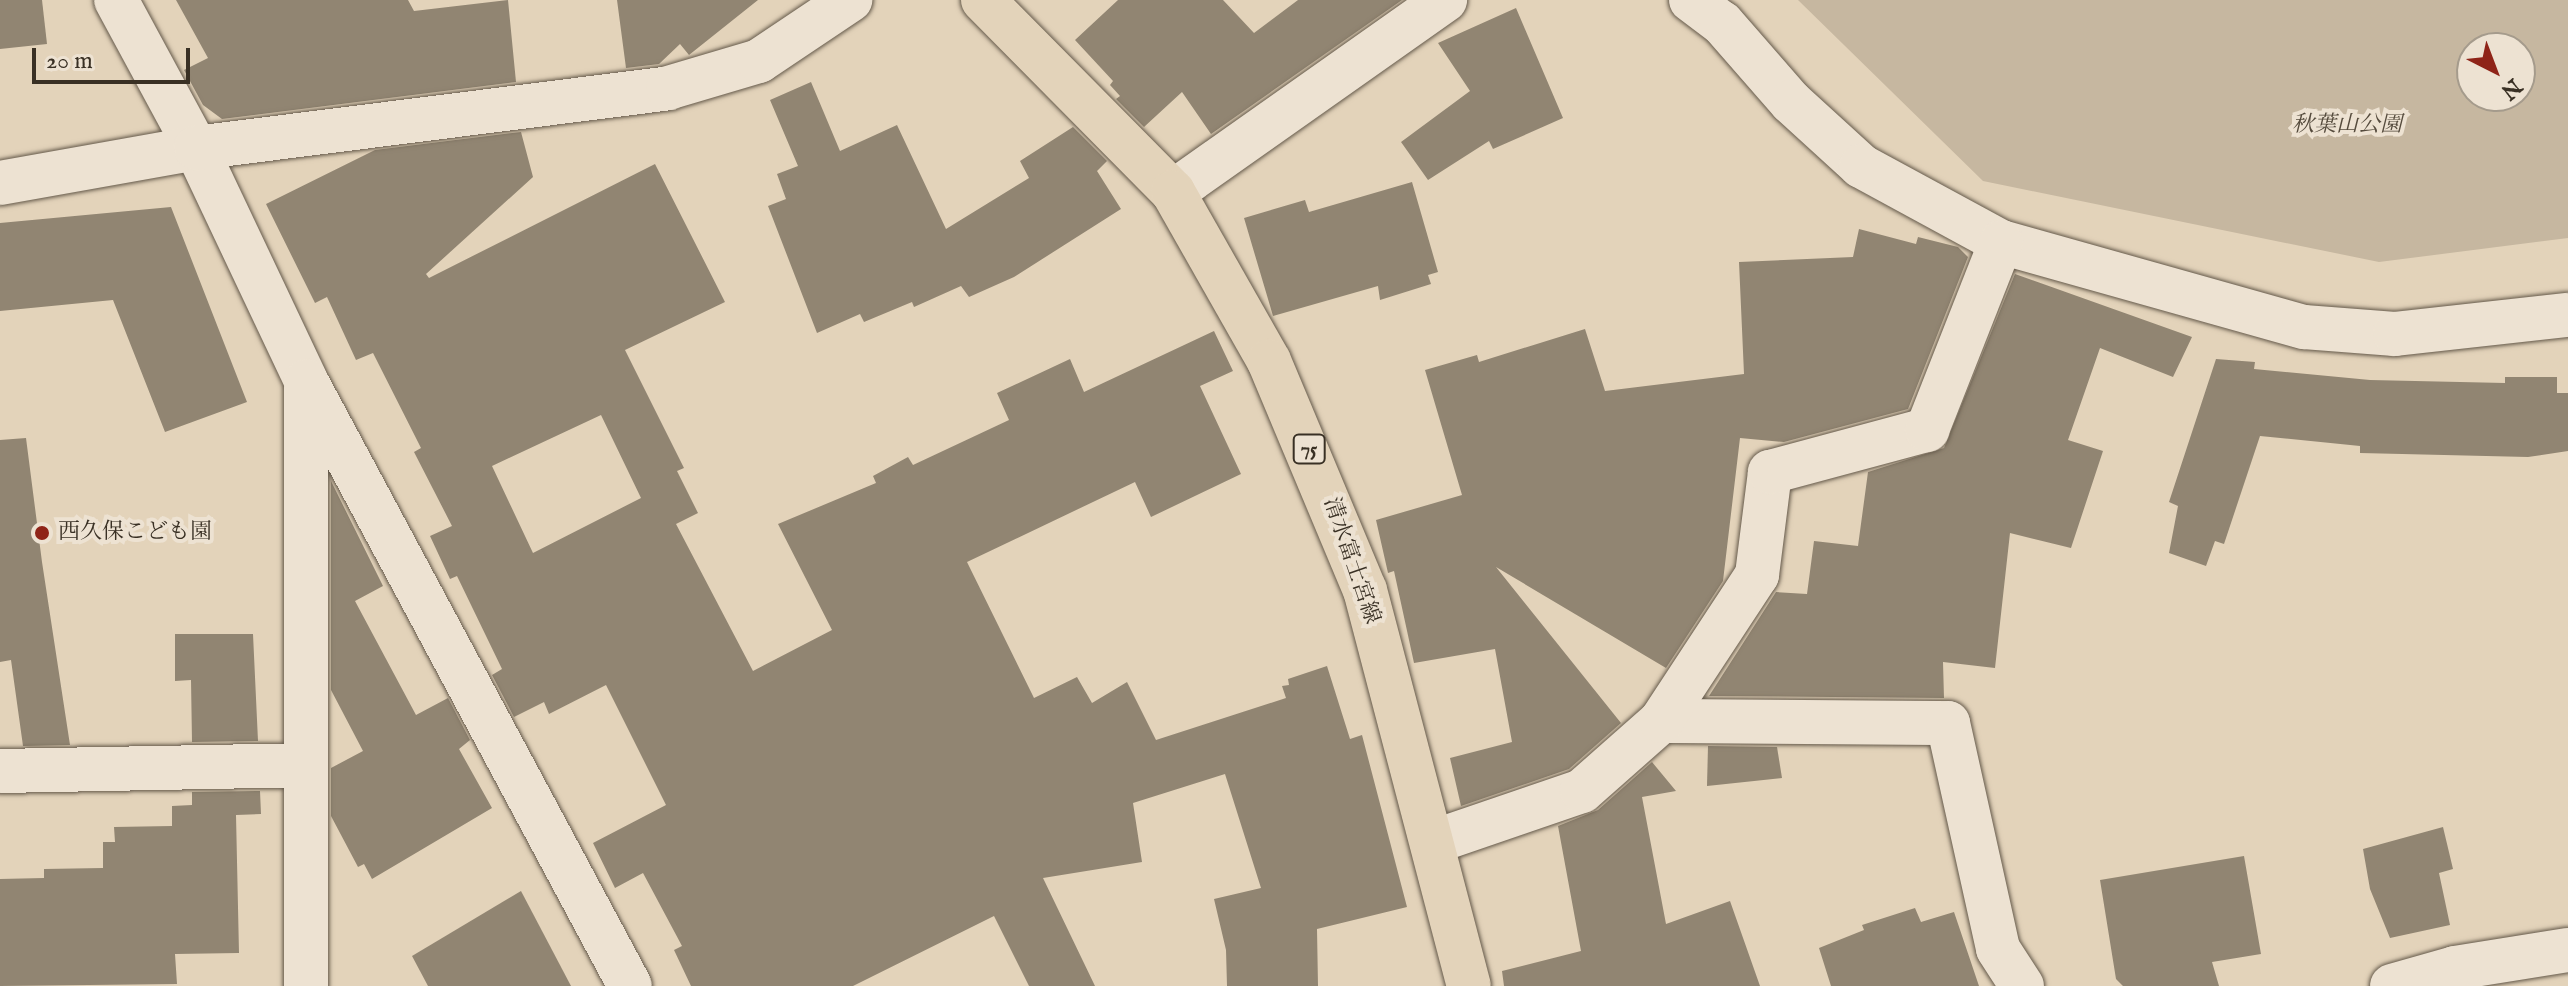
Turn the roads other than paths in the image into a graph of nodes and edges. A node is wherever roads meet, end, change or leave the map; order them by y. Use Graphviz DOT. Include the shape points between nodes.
graph roads {
  1 [pos="116,0"];
  2 [pos="850,0"];
  3 [pos="983,0"];
  4 [pos="1445,0"];
  5 [pos="1691,0"];
  6 [pos="196,148"];
  7 [pos="0,183"];
  8 [pos="1173,192"];
  9 [pos="2001,242"];
  10 [pos="2568,315"];
  11 [pos="306,381"];
  12 [pos="1661,721"];
  13 [pos="303,765"];
  14 [pos="0,771"];
  15 [pos="1433,842"];
  16 [pos="2568,950"];
  17 [pos="306,986"];
  18 [pos="630,986"];
  19 [pos="1469,986"];
  20 [pos="2022,986"];
  21 [pos="2392,986"];
  1 -- 6 [label="street"];
  2 -- 6 [label="street" via="759,61 668,88"];
  3 -- 8 [label="main road, 清水富士宮線 / 75"];
  4 -- 8 [label="street"];
  5 -- 9 [label="street" via="1722,23 1791,102 1861,166"];
  6 -- 7 [label="street"];
  6 -- 11 [label="street"];
  8 -- 15 [label="main road, 清水富士宮線 / 75" via="1269,361 1319,471 1365,590"];
  9 -- 10 [label="street" via="2304,327 2395,334"];
  9 -- 12 [label="street" via="1927,430 1770,472 1757,575"];
  11 -- 13 [label="street"];
  11 -- 18 [label="street"];
  12 -- 15 [label="street" via="1582,791"];
  12 -- 20 [label="street" via="1948,723 1998,949"];
  13 -- 14 [label="street"];
  13 -- 17 [label="street"];
  15 -- 19 [label="main road, 清水富士宮線 / 75"];
  16 -- 21 [label="street" via="2455,968"];
}
